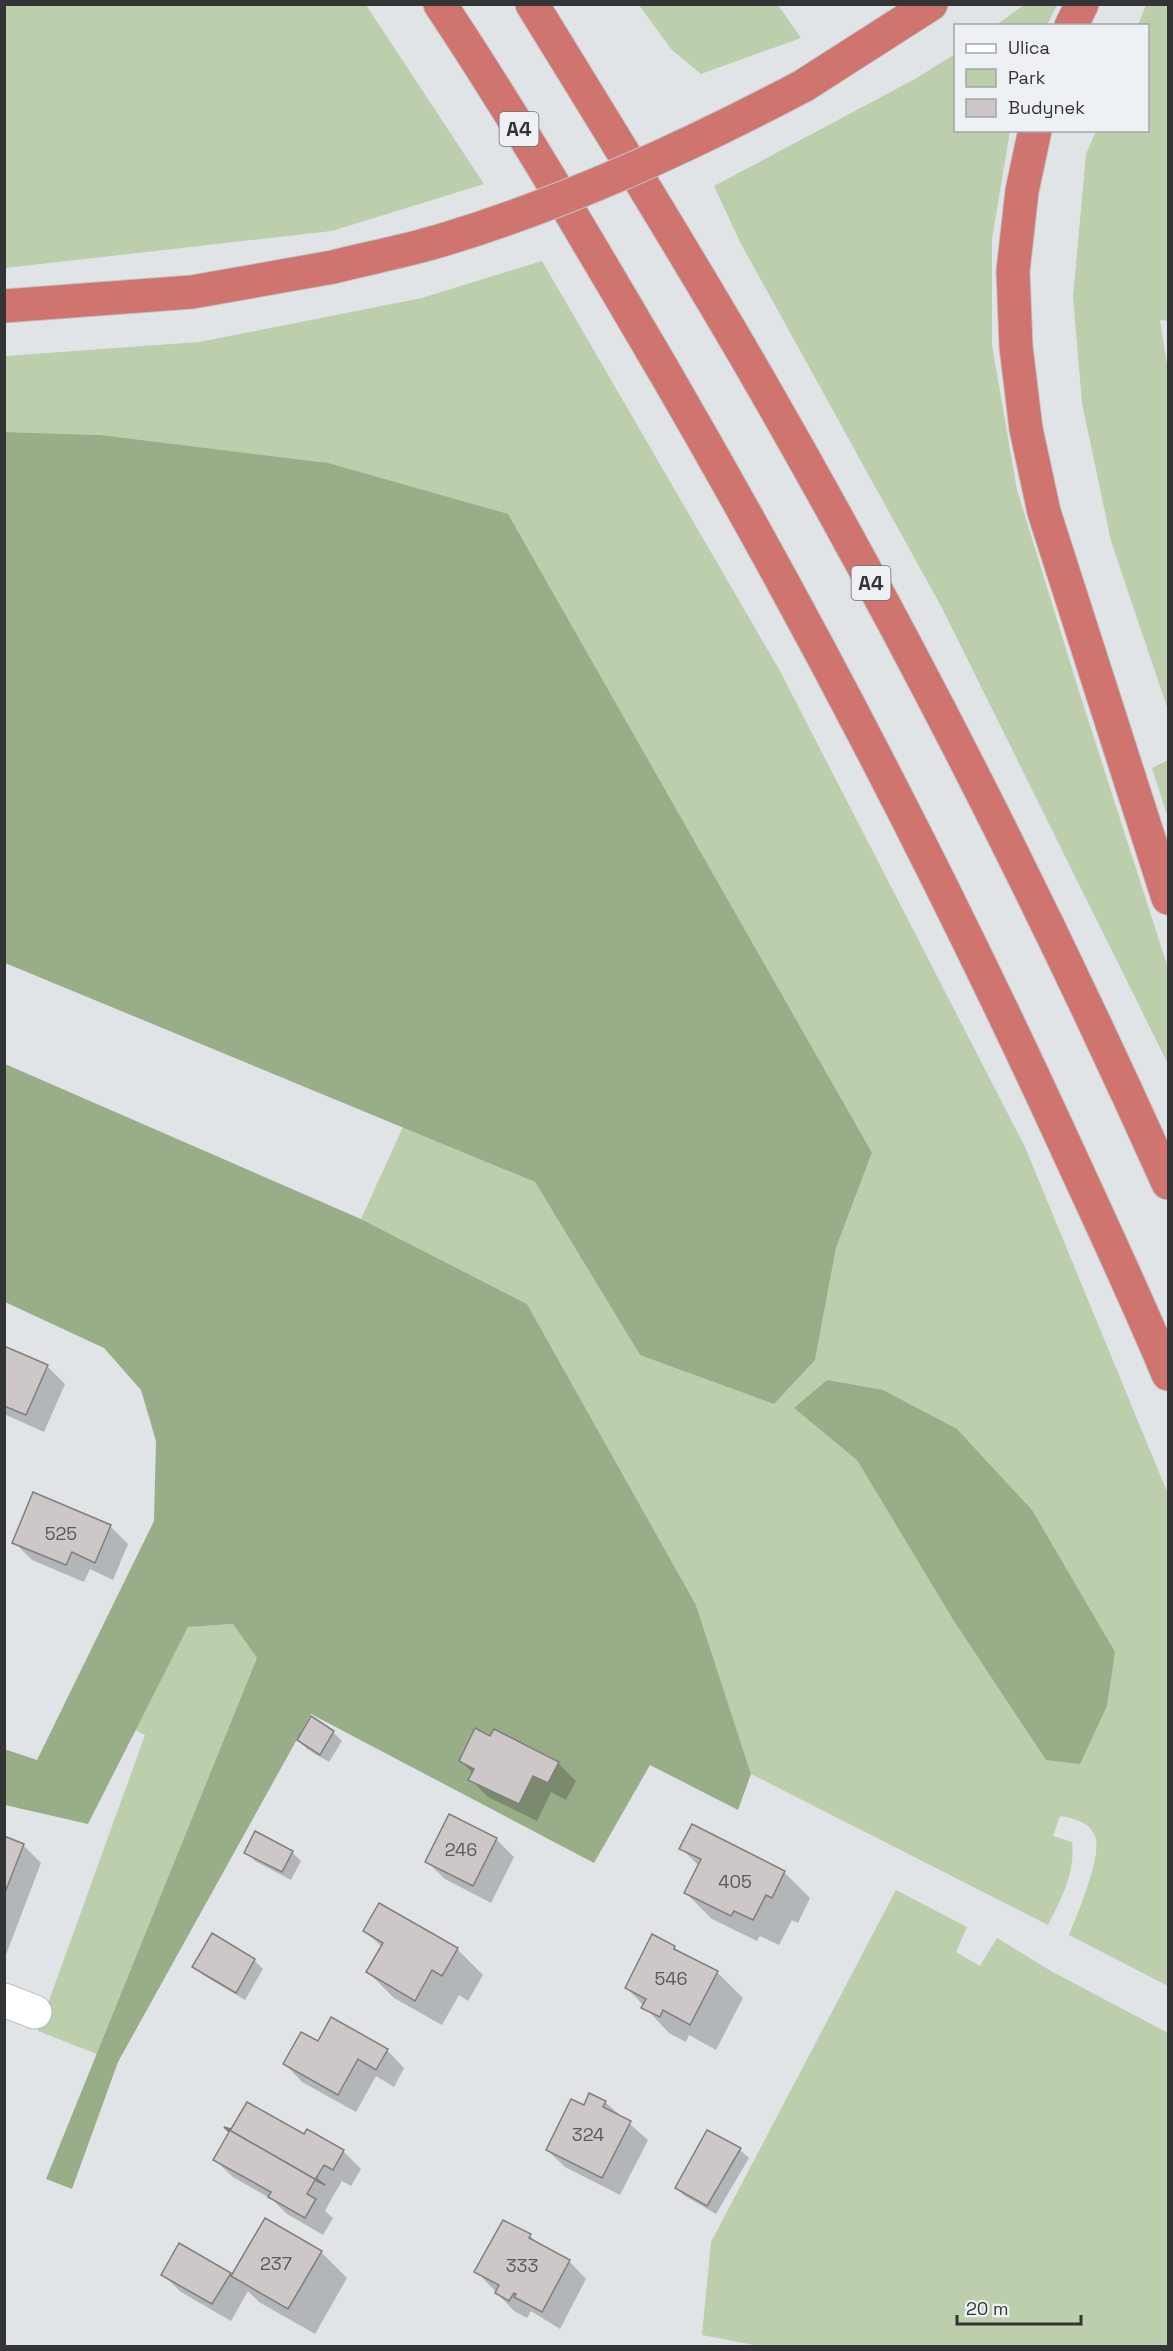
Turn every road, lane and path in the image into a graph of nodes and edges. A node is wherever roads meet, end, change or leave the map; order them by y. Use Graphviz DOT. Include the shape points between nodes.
graph roads {
  1 [pos="440,4"];
  2 [pos="532,4"];
  3 [pos="931,4"];
  4 [pos="1082,4"];
  5 [pos="1072,24"];
  6 [pos="1035,132"];
  7 [pos="4,306"];
  8 [pos="1168,898"];
  9 [pos="1168,1183"];
  10 [pos="1168,1374"];
  11 [pos="4,2000"];
  12 [pos="35,2012"];
  1 -- 10 [label="highway, A4" via="602,264 805,622 989,981"];
  2 -- 9 [label="highway, A4" via="763,386 866,573 964,757"];
  3 -- 7 [label="highway, bridge" via="803,86 720,130 531,210 439,241 333,267 192,292"];
  4 -- 5 [label="highway"];
  6 -- 8 [label="highway" via="1022,191 1013,271 1016,347 1026,429 1044,512"];
  11 -- 12 [label="street"];
}
